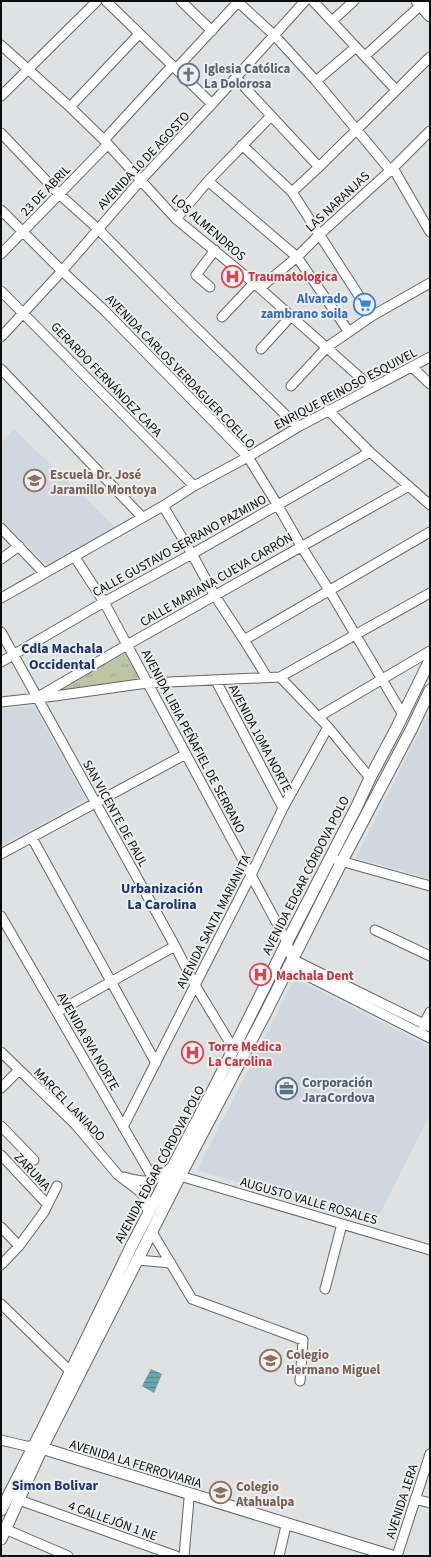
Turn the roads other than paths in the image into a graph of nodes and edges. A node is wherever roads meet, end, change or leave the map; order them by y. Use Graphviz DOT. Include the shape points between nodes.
graph roads {
  1 [pos="97,1"];
  2 [pos="106,1"];
  3 [pos="181,1"];
  4 [pos="305,1"];
  5 [pos="313,1"];
  6 [pos="354,1"];
  7 [pos="238,2"];
  8 [pos="424,2"];
  9 [pos="430,16"];
  10 [pos="332,21"];
  11 [pos="212,31"];
  12 [pos="139,34"];
  13 [pos="274,35"];
  14 [pos="1,45"];
  15 [pos="356,47"];
  16 [pos="364,56"];
  17 [pos="430,57"];
  18 [pos="174,67"];
  19 [pos="28,68"];
  20 [pos="236,78"];
  21 [pos="316,81"];
  22 [pos="396,90"];
  23 [pos="1,96"];
  24 [pos="212,104"];
  25 [pos="70,107"];
  26 [pos="271,116"];
  27 [pos="356,130"];
  28 [pos="430,131"];
  29 [pos="1,133"];
  30 [pos="106,142"];
  31 [pos="242,144"];
  32 [pos="319,167"];
  33 [pos="392,169"];
  34 [pos="140,180"];
  35 [pos="208,180"];
  36 [pos="292,192"];
  37 [pos="59,194"];
  38 [pos="1,210"];
  39 [pos="176,219"];
  40 [pos="98,229"];
  41 [pos="429,230"];
  42 [pos="23,232"];
  43 [pos="319,235"];
  44 [pos="215,250"];
  45 [pos="1,254"];
  46 [pos="297,257"];
  47 [pos="62,271"];
  48 [pos="430,283"];
  49 [pos="257,286"];
  50 [pos="210,287"];
  51 [pos="1,291"];
  52 [pos="24,312"];
  53 [pos="291,316"];
  54 [pos="372,316"];
  55 [pos="222,317"];
  56 [pos="349,332"];
  57 [pos="1,337"];
  58 [pos="328,347"];
  59 [pos="261,349"];
  60 [pos="430,357"];
  61 [pos="412,367"];
  62 [pos="1,369"];
  63 [pos="430,384"];
  64 [pos="291,386"];
  65 [pos="372,388"];
  66 [pos="328,410"];
  67 [pos="298,427"];
  68 [pos="370,452"];
  69 [pos="248,457"];
  70 [pos="194,486"];
  71 [pos="409,486"];
  72 [pos="278,504"];
  73 [pos="430,505"];
  74 [pos="163,506"];
  75 [pos="142,517"];
  76 [pos="1,528"];
  77 [pos="430,532"];
  78 [pos="19,546"];
  79 [pos="301,546"];
  80 [pos="192,554"];
  81 [pos="74,556"];
  82 [pos="1,559"];
  83 [pos="44,573"];
  84 [pos="329,590"];
  85 [pos="430,593"];
  86 [pos="215,596"];
  87 [pos="1,598"];
  88 [pos="104,602"];
  89 [pos="1,632"];
  90 [pos="356,635"];
  91 [pos="244,640"];
  92 [pos="127,645"];
  93 [pos="430,651"];
  94 [pos="14,654"];
  95 [pos="430,660"];
  96 [pos="1,662"];
  97 [pos="266,677"];
  98 [pos="280,677"];
  99 [pos="383,679"];
  100 [pos="216,681"];
  101 [pos="147,684"];
  102 [pos="430,690"];
  103 [pos="36,698"];
  104 [pos="1,702"];
  105 [pos="403,715"];
  106 [pos="318,717"];
  107 [pos="328,727"];
  108 [pos="186,754"];
  109 [pos="370,778"];
  110 [pos="96,803"];
  111 [pos="283,808"];
  112 [pos="32,838"];
  113 [pos="1,854"];
  114 [pos="329,858"];
  115 [pos="342,861"];
  116 [pos="251,875"];
  117 [pos="430,886"];
  118 [pos="1,916"];
  119 [pos="375,930"];
  120 [pos="287,942"];
  121 [pos="175,946"];
  122 [pos="430,956"];
  123 [pos="290,963"];
  124 [pos="112,982"];
  125 [pos="195,985"];
  126 [pos="57,1012"];
  127 [pos="430,1012"];
  128 [pos="424,1028"];
  129 [pos="430,1038"];
  130 [pos="233,1048"];
  131 [pos="1,1052"];
  132 [pos="156,1062"];
  133 [pos="19,1070"];
  134 [pos="1,1088"];
  135 [pos="1,1126"];
  136 [pos="124,1127"];
  137 [pos="1,1155"];
  138 [pos="34,1160"];
  139 [pos="174,1164"];
  140 [pos="118,1175"];
  141 [pos="180,1176"];
  142 [pos="154,1180"];
  143 [pos="58,1186"];
  144 [pos="47,1204"];
  145 [pos="148,1215"];
  146 [pos="342,1224"];
  147 [pos="1,1227"];
  148 [pos="152,1232"];
  149 [pos="19,1246"];
  150 [pos="430,1250"];
  151 [pos="138,1260"];
  152 [pos="171,1263"];
  153 [pos="1,1265"];
  154 [pos="325,1290"];
  155 [pos="1,1304"];
  156 [pos="74,1374"];
  157 [pos="300,1381"];
  158 [pos="1,1440"];
  159 [pos="34,1449"];
  160 [pos="430,1454"];
  161 [pos="415,1499"];
  162 [pos="18,1500"];
  163 [pos="189,1500"];
  164 [pos="430,1503"];
  165 [pos="1,1510"];
  166 [pos="285,1530"];
  167 [pos="3,1534"];
  168 [pos="68,1556"];
  169 [pos="176,1556"];
  170 [pos="184,1556"];
  171 [pos="279,1556"];
  172 [pos="372,1556"];
  173 [pos="392,1556"];
  174 [pos="397,1556"];
  1 -- 19 [label="street"];
  2 -- 12 [label="street"];
  3 -- 11 [label="street"];
  4 -- 13 [label="street, AVENIDA 10 DE AGOSTO"];
  5 -- 10 [label="street"];
  6 -- 10 [label="street"];
  7 -- 11 [label="street, 23 DE ABRIL"];
  7 -- 13 [label="street"];
  8 -- 9 [label="main road"];
  8 -- 16 [label="street"];
  10 -- 15 [label="street"];
  11 -- 18 [label="street, 23 DE ABRIL"];
  12 -- 18 [label="street"];
  12 -- 25 [label="street"];
  13 -- 20 [label="street, AVENIDA 10 DE AGOSTO"];
  13 -- 21 [label="street"];
  14 -- 19 [label="street, LOS ALMENDROS"];
  15 -- 16 [label="street"];
  15 -- 21 [label="street"];
  16 -- 22 [label="street"];
  17 -- 22 [label="street"];
  18 -- 24 [label="street"];
  18 -- 30 [label="street, 23 DE ABRIL"];
  19 -- 23 [label="street"];
  19 -- 25 [label="street, LOS ALMENDROS"];
  20 -- 24 [label="street, AVENIDA 10 DE AGOSTO"];
  20 -- 26 [label="street"];
  21 -- 27 [label="street"];
  22 -- 27 [label="street"];
  24 -- 34 [label="street, AVENIDA 10 DE AGOSTO"];
  25 -- 30 [label="street, LOS ALMENDROS"];
  26 -- 31 [label="street"];
  26 -- 32 [label="street"];
  27 -- 32 [label="street"];
  27 -- 33 [label="street"];
  28 -- 33 [label="street, LAS NARANJAS"];
  29 -- 37 [label="street"];
  30 -- 34 [label="street, LOS ALMENDROS"];
  30 -- 37 [label="street, 23 DE ABRIL"];
  31 -- 35 [label="street"];
  31 -- 36 [label="street"];
  32 -- 36 [label="street"];
  33 -- 41 [label="street"];
  33 -- 43 [label="street, LAS NARANJAS"];
  34 -- 39 [label="street, LOS ALMENDROS"];
  34 -- 40 [label="street, AVENIDA 10 DE AGOSTO"];
  35 -- 39 [label="street"];
  35 -- 46 [label="street"];
  36 -- 43 [label="street"];
  37 -- 40 [label="street"];
  37 -- 42 [label="street, 23 DE ABRIL"];
  38 -- 42 [label="street, AVENIDA CARLOS VERDAGUER COELLO"];
  39 -- 44 [label="street, LOS ALMENDROS"];
  40 -- 47 [label="street, AVENIDA 10 DE AGOSTO"];
  40 -- 67 [label="street"];
  42 -- 45 [label="street, 23 DE ABRIL"];
  42 -- 47 [label="street, AVENIDA CARLOS VERDAGUER COELLO"];
  43 -- 46 [label="street, LAS NARANJAS"];
  43 -- 54 [label="street"];
  44 -- 49 [label="street, LOS ALMENDROS"];
  44 -- 50 [label="street" via="196,274"];
  46 -- 49 [label="street, LAS NARANJAS"];
  46 -- 56 [label="street"];
  47 -- 52 [label="street, AVENIDA 10 DE AGOSTO"];
  47 -- 69 [label="street, AVENIDA CARLOS VERDAGUER COELLO" via="105,310"];
  48 -- 54 [label="street"];
  49 -- 53 [label="street, LOS ALMENDROS"];
  49 -- 55 [label="street, LAS NARANJAS"];
  51 -- 52 [label="street, GERARDO FERNÁNDEZ CAPA"];
  52 -- 57 [label="street, AVENIDA 10 DE AGOSTO"];
  52 -- 70 [label="street, GERARDO FERNÁNDEZ CAPA"];
  53 -- 58 [label="street, LOS ALMENDROS"];
  53 -- 59 [label="street"];
  54 -- 56 [label="street"];
  56 -- 58 [label="street"];
  58 -- 64 [label="street"];
  58 -- 65 [label="street, LOS ALMENDROS"];
  60 -- 61 [label="street, ENRIQUE REINOSO ESQUIVEL"];
  61 -- 63 [label="street"];
  61 -- 65 [label="street, ENRIQUE REINOSO ESQUIVEL"];
  62 -- 75 [label="street"];
  65 -- 66 [label="street, ENRIQUE REINOSO ESQUIVEL"];
  66 -- 67 [label="street, ENRIQUE REINOSO ESQUIVEL"];
  66 -- 68 [label="street"];
  67 -- 69 [label="street, ENRIQUE REINOSO ESQUIVEL"];
  68 -- 71 [label="street"];
  68 -- 72 [label="street, CALLE GUSTAVO SERRANO PAZMINO"];
  69 -- 70 [label="street, ENRIQUE REINOSO ESQUIVEL"];
  69 -- 72 [label="street, AVENIDA CARLOS VERDAGUER COELLO"];
  70 -- 74 [label="street, ENRIQUE REINOSO ESQUIVEL"];
  71 -- 73 [label="street"];
  71 -- 79 [label="street, CALLE MARIANA CUEVA CARRÓN"];
  72 -- 79 [label="street, AVENIDA CARLOS VERDAGUER COELLO"];
  72 -- 80 [label="street, CALLE GUSTAVO SERRANO PAZMINO"];
  74 -- 75 [label="street, ENRIQUE REINOSO ESQUIVEL"];
  74 -- 80 [label="street"];
  75 -- 81 [label="street, ENRIQUE REINOSO ESQUIVEL"];
  76 -- 78 [label="street"];
  77 -- 84 [label="street"];
  78 -- 82 [label="street"];
  78 -- 83 [label="street"];
  79 -- 84 [label="street, AVENIDA CARLOS VERDAGUER COELLO"];
  79 -- 86 [label="street, CALLE MARIANA CUEVA CARRÓN"];
  80 -- 86 [label="street"];
  80 -- 88 [label="street, CALLE GUSTAVO SERRANO PAZMINO"];
  81 -- 83 [label="street, ENRIQUE REINOSO ESQUIVEL"];
  81 -- 88 [label="street, AVENIDA LIBIA PEÑAFIEL DE SERRANO"];
  83 -- 87 [label="street, ENRIQUE REINOSO ESQUIVEL"];
  84 -- 90 [label="street, AVENIDA CARLOS VERDAGUER COELLO"];
  84 -- 91 [label="street"];
  85 -- 90 [label="street"];
  86 -- 91 [label="street"];
  86 -- 92 [label="street, CALLE MARIANA CUEVA CARRÓN"];
  88 -- 92 [label="street, AVENIDA LIBIA PEÑAFIEL DE SERRANO"];
  88 -- 94 [label="street, CALLE GUSTAVO SERRANO PAZMINO"];
  89 -- 94 [label="street, SAN VICENTE DE PAUL"];
  90 -- 98 [label="street"];
  90 -- 99 [label="street, AVENIDA CARLOS VERDAGUER COELLO"];
  91 -- 97 [label="street"];
  92 -- 101 [label="street, AVENIDA LIBIA PEÑAFIEL DE SERRANO"];
  92 -- 103 [label="street, CALLE MARIANA CUEVA CARRÓN"];
  93 -- 99 [label="street"];
  94 -- 96 [label="street, CALLE GUSTAVO SERRANO PAZMINO"];
  94 -- 103 [label="street, SAN VICENTE DE PAUL"];
  95 -- 105 [label="main road, AVENIDA EDGAR CÓRDOVA POLO"];
  97 -- 98 [label="street"];
  97 -- 100 [label="street"];
  98 -- 106 [label="street"];
  99 -- 105 [label="street, AVENIDA CARLOS VERDAGUER COELLO"];
  99 -- 106 [label="street"];
  100 -- 101 [label="street"];
  100 -- 111 [label="street, AVENIDA 10MA NORTE"];
  101 -- 103 [label="street"];
  101 -- 108 [label="street, AVENIDA LIBIA PEÑAFIEL DE SERRANO"];
  102 -- 115 [label="main road, AVENIDA EDGAR CÓRDOVA POLO"];
  103 -- 104 [label="street"];
  103 -- 110 [label="street, SAN VICENTE DE PAUL"];
  105 -- 109 [label="main road, AVENIDA EDGAR CÓRDOVA POLO"];
  106 -- 107 [label="street"];
  107 -- 109 [label="street"];
  107 -- 111 [label="street, AVENIDA SANTA MARIANITA"];
  108 -- 110 [label="street"];
  108 -- 116 [label="street, AVENIDA LIBIA PEÑAFIEL DE SERRANO"];
  109 -- 114 [label="main road, AVENIDA EDGAR CÓRDOVA POLO"];
  110 -- 112 [label="street"];
  110 -- 121 [label="street, SAN VICENTE DE PAUL"];
  111 -- 116 [label="street, AVENIDA SANTA MARIANITA"];
  112 -- 113 [label="street"];
  112 -- 124 [label="street"];
  114 -- 115 [label="street"];
  114 -- 120 [label="main road, AVENIDA EDGAR CÓRDOVA POLO"];
  115 -- 117 [label="street"];
  115 -- 123 [label="main road, AVENIDA EDGAR CÓRDOVA POLO"];
  116 -- 120 [label="street, AVENIDA LIBIA PEÑAFIEL DE SERRANO"];
  116 -- 125 [label="street, AVENIDA SANTA MARIANITA"];
  118 -- 126 [label="street, AVENIDA 8VA NORTE"];
  119 -- 122 [label="street"];
  120 -- 123 [label="street, AVENIDA LIBIA PEÑAFIEL DE SERRANO"];
  120 -- 130 [label="main road, AVENIDA EDGAR CÓRDOVA POLO"];
  121 -- 124 [label="street"];
  121 -- 125 [label="street, SAN VICENTE DE PAUL"];
  123 -- 128 [label="street"];
  123 -- 141 [label="main road, AVENIDA EDGAR CÓRDOVA POLO"];
  124 -- 126 [label="street"];
  124 -- 132 [label="street"];
  125 -- 130 [label="street, SAN VICENTE DE PAUL"];
  125 -- 132 [label="street, AVENIDA SANTA MARIANITA"];
  126 -- 136 [label="street, AVENIDA 8VA NORTE"];
  127 -- 128 [label="street"];
  128 -- 129 [label="street"];
  130 -- 139 [label="main road, AVENIDA EDGAR CÓRDOVA POLO"];
  131 -- 133 [label="street, MARCEL LANIADO"];
  132 -- 136 [label="street, AVENIDA SANTA MARIANITA"];
  133 -- 134 [label="street"];
  133 -- 140 [label="street, MARCEL LANIADO" via="75,1124"];
  135 -- 138 [label="street"];
  136 -- 142 [label="street, AVENIDA 8VA NORTE"];
  137 -- 144 [label="street, ZARUMA"];
  139 -- 142 [label="street"];
  139 -- 145 [label="main road, AVENIDA EDGAR CÓRDOVA POLO"];
  140 -- 142 [label="street" via="138,1180"];
  140 -- 145 [label="street, MARCEL LANIADO" via="146,1199"];
  141 -- 146 [label="street, AUGUSTO VALLE ROSALES"];
  141 -- 148 [label="main road, AVENIDA EDGAR CÓRDOVA POLO"];
  143 -- 144 [label="street"];
  144 -- 149 [label="street"];
  145 -- 156 [label="main road, AVENIDA EDGAR CÓRDOVA POLO"];
  146 -- 150 [label="street, AUGUSTO VALLE ROSALES"];
  146 -- 154 [label="street"];
  147 -- 149 [label="street"];
  148 -- 151 [label="main road, AVENIDA EDGAR CÓRDOVA POLO"];
  148 -- 152 [label="street"];
  149 -- 153 [label="street"];
  151 -- 152 [label="street"];
  151 -- 156 [label="main road, AVENIDA EDGAR CÓRDOVA POLO"];
  152 -- 157 [label="street" via="192,1299 303,1340"];
  155 -- 156 [label="street"];
  156 -- 159 [label="main road, AVENIDA EDGAR CÓRDOVA POLO"];
  158 -- 159 [label="street"];
  159 -- 162 [label="main road, AVENIDA EDGAR CÓRDOVA POLO"];
  159 -- 163 [label="main road, AVENIDA LA FERROVIARIA"];
  159 -- 165 [label="main road, AVENIDA EDGAR CÓRDOVA POLO"];
  159 -- 173 [label="main road, AVENIDA LA FERROVIARIA"];
  160 -- 161 [label="street, AVENIDA 1ERA"];
  161 -- 164 [label="street"];
  161 -- 174 [label="street, AVENIDA 1ERA"];
  162 -- 167 [label="main road, AVENIDA EDGAR CÓRDOVA POLO"];
  162 -- 169 [label="street, 4 CALLEJÓN 1 NE"];
  163 -- 166 [label="main road, AVENIDA LA FERROVIARIA"];
  163 -- 170 [label="street"];
  166 -- 171 [label="street"];
  166 -- 172 [label="main road, AVENIDA LA FERROVIARIA"];
  167 -- 168 [label="street"];
}
